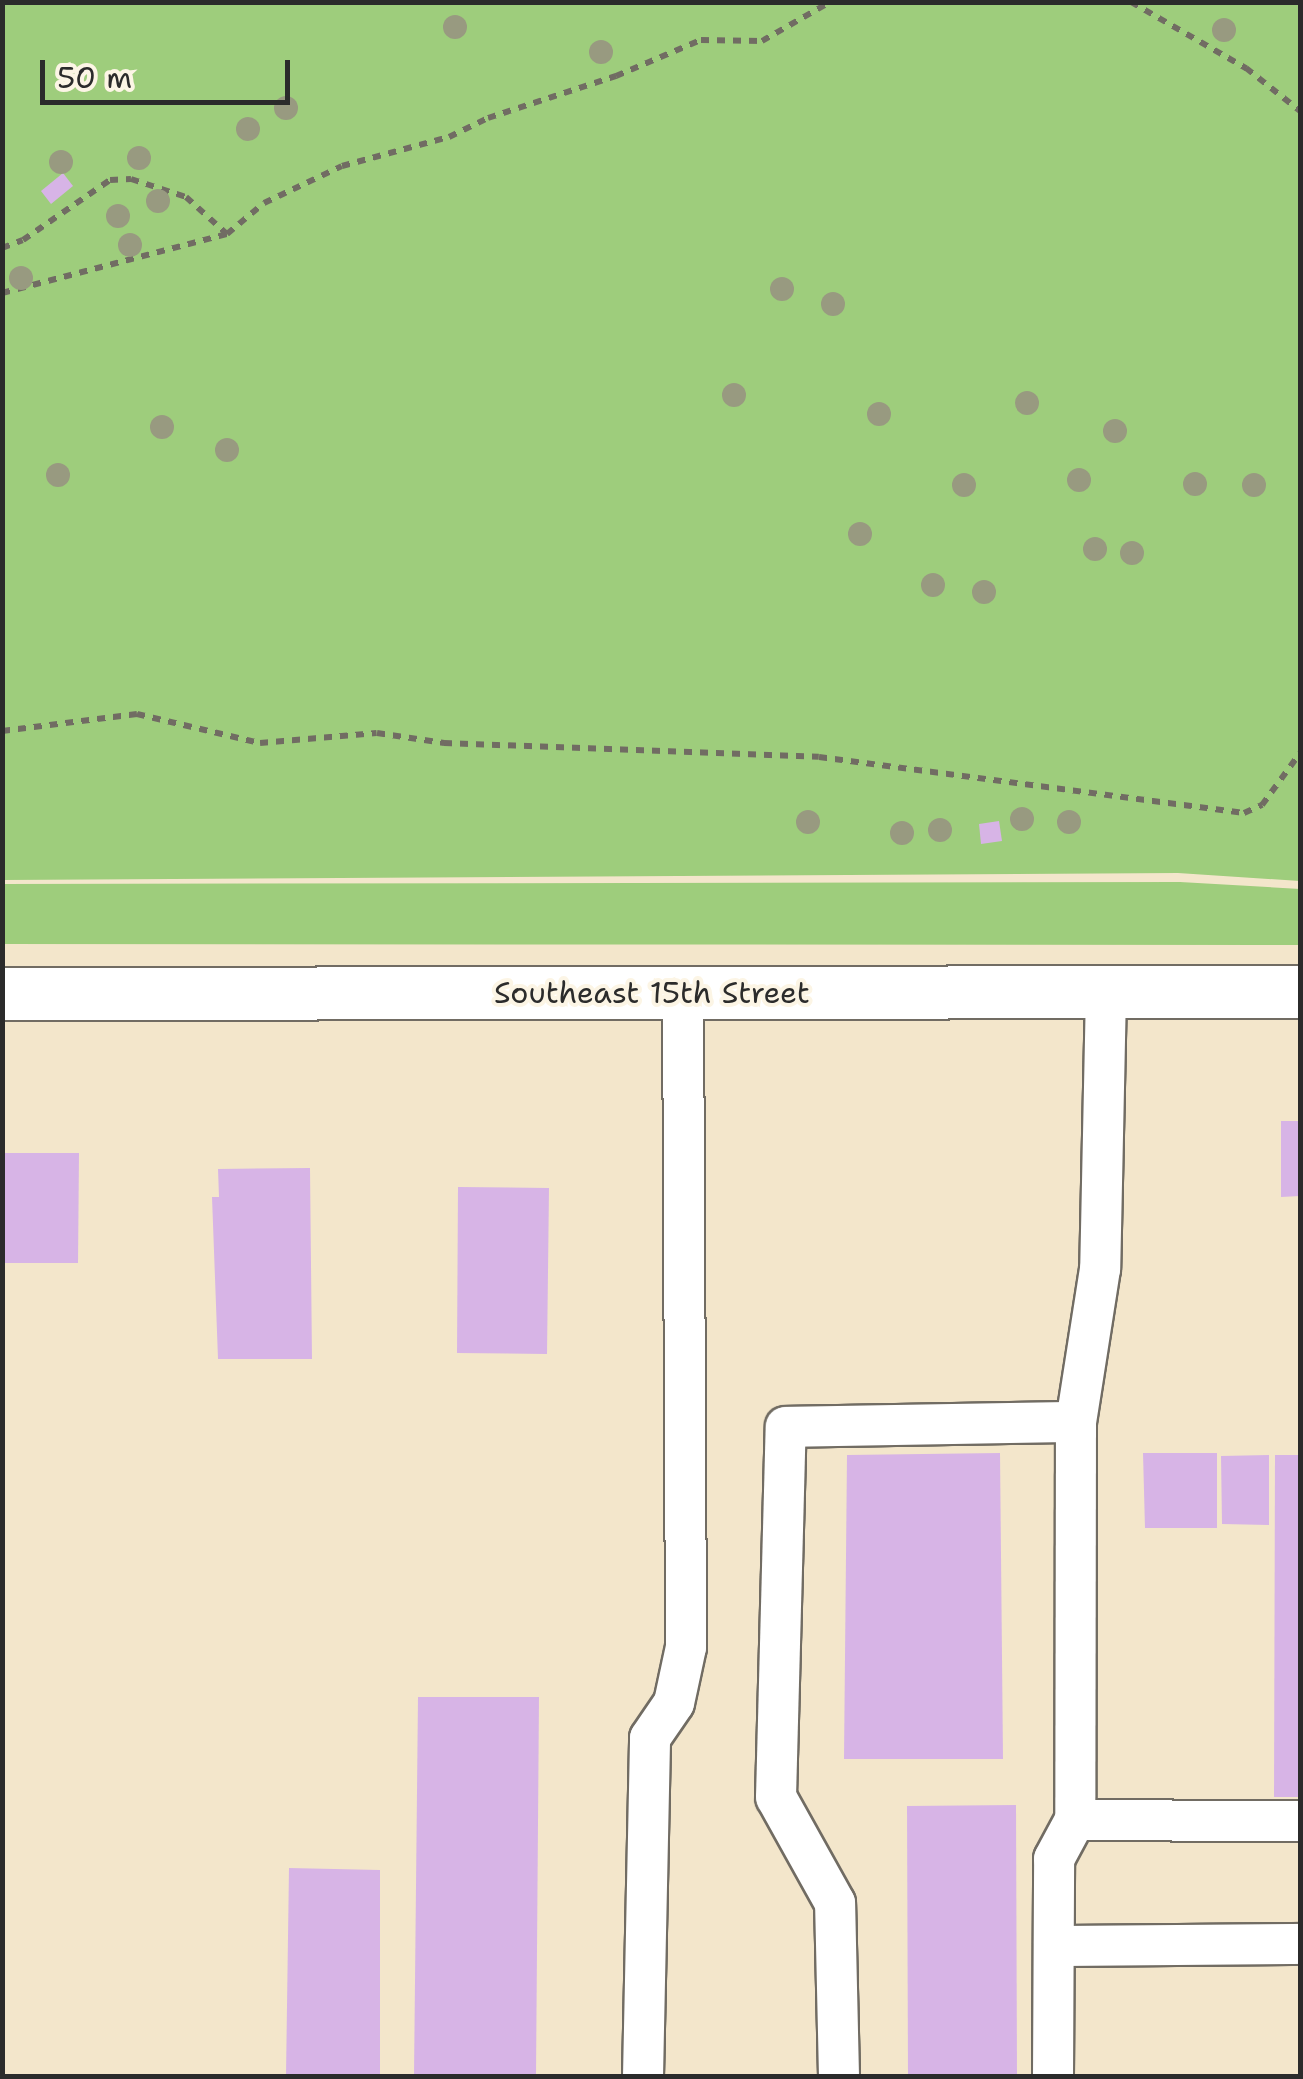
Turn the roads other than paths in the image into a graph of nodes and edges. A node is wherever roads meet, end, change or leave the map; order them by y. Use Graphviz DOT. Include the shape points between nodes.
graph roads {
  1 [pos="1106,992"];
  2 [pos="1300,992"];
  3 [pos="683,993"];
  4 [pos="2,994"];
  5 [pos="1076,1422"];
  6 [pos="1075,1820"];
  7 [pos="1300,1821"];
  8 [pos="1300,1944"];
  9 [pos="1054,1946"];
  10 [pos="643,2076"];
  11 [pos="839,2076"];
  12 [pos="1053,2076"];
  1 -- 2 [label="main road, Southeast 15th Street"];
  1 -- 3 [label="main road, Southeast 15th Street"];
  1 -- 5 [label="street" via="1100,1269"];
  3 -- 4 [label="main road, Southeast 15th Street"];
  3 -- 10 [label="street" via="686,1647 674,1703 650,1738"];
  5 -- 6 [label="street"];
  5 -- 11 [label="street" via="786,1427 776,1796 835,1903"];
  6 -- 7 [label="street"];
  6 -- 9 [label="street" via="1054,1859"];
  8 -- 9 [label="street"];
  9 -- 12 [label="street"];
}
